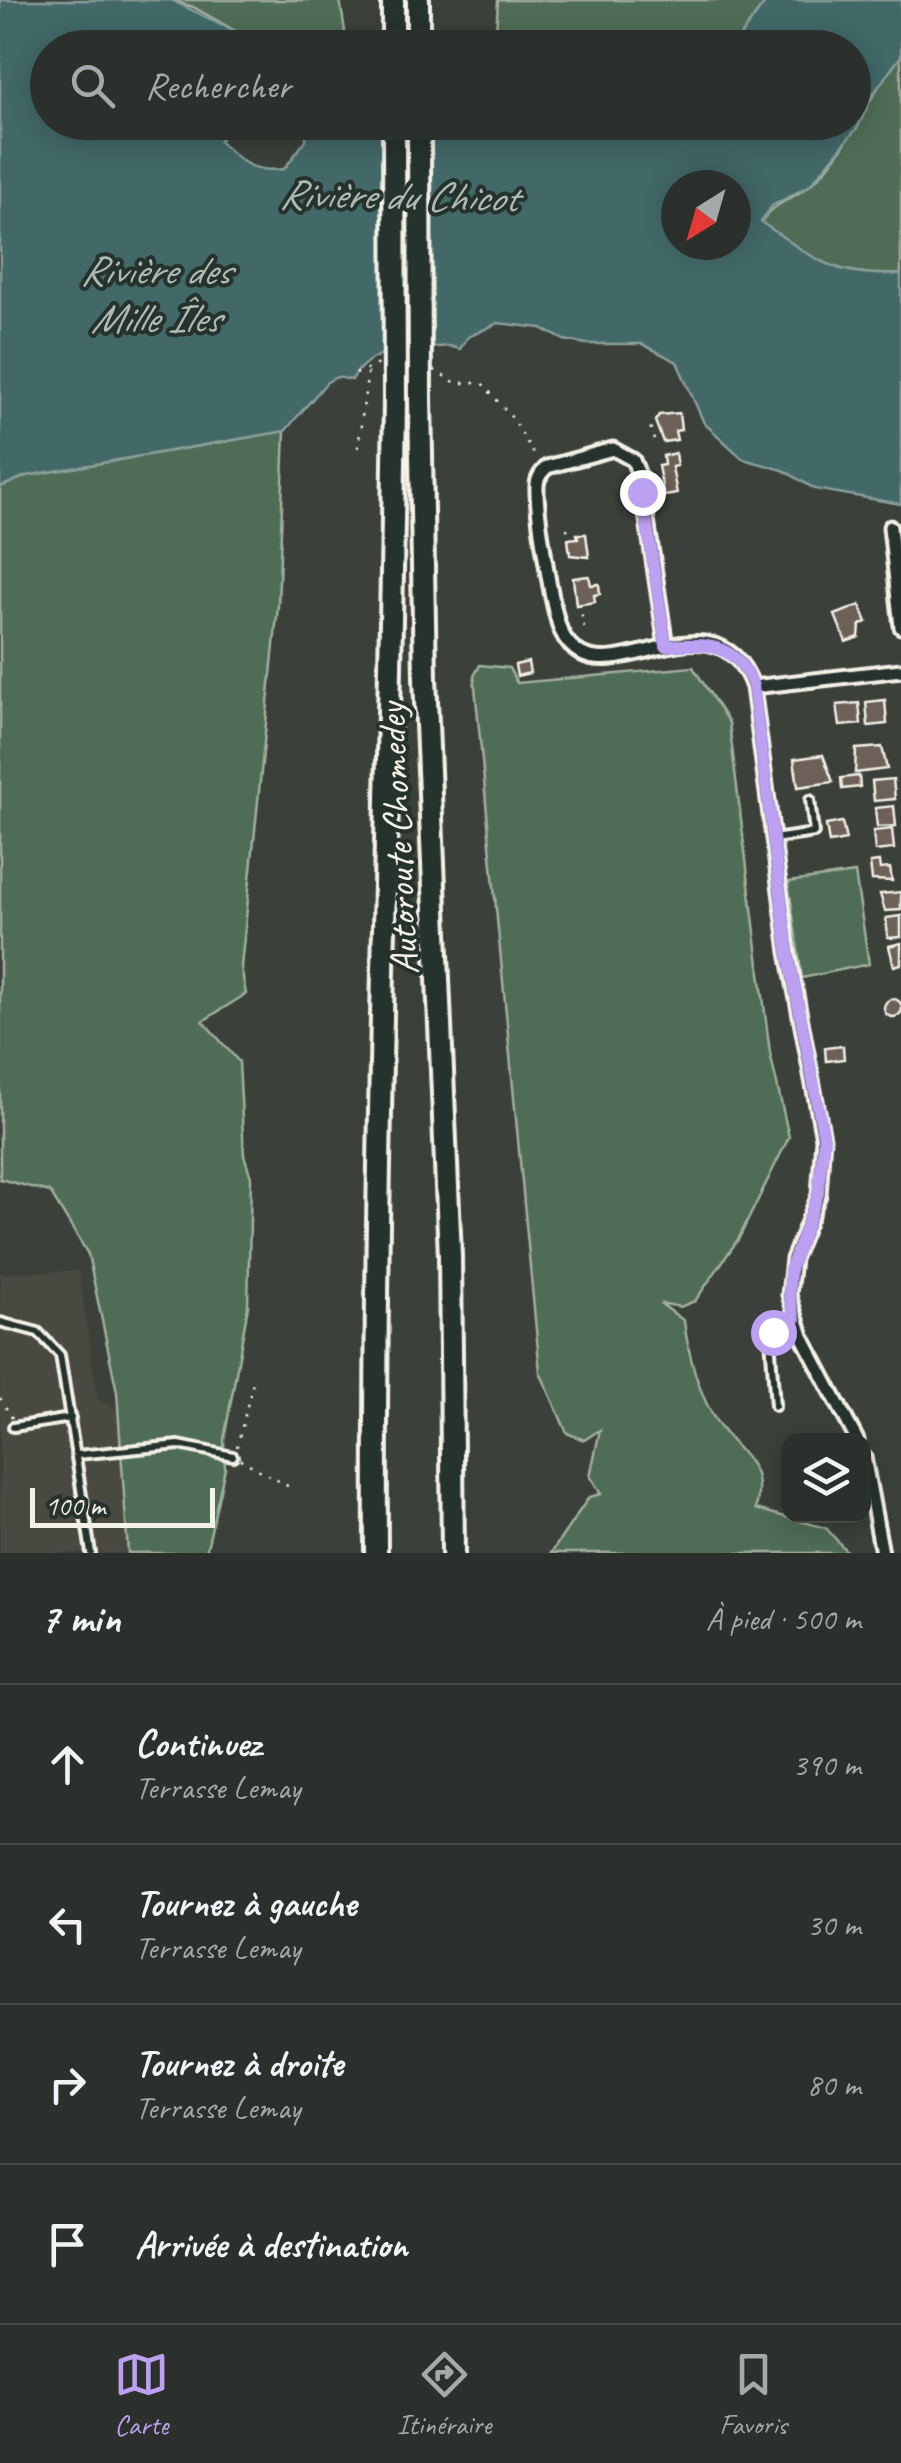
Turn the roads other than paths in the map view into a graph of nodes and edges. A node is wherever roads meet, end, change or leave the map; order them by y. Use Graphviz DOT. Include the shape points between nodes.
graph roads {
  1 [pos="393,0"];
  2 [pos="418,0"];
  3 [pos="393,30"];
  4 [pos="418,30"];
  5 [pos="394,140"];
  6 [pos="418,140"];
  7 [pos="890,527"];
  8 [pos="901,628"];
  9 [pos="666,646"];
  10 [pos="901,670"];
  11 [pos="753,686"];
  12 [pos="810,800"];
  13 [pos="827,832"];
  14 [pos="814,833"];
  15 [pos="772,839"];
  16 [pos="795,1319"];
  17 [pos="0,1322"];
  18 [pos="775,1406"];
  19 [pos="72,1418"];
  20 [pos="13,1427"];
  21 [pos="853,1433"];
  22 [pos="77,1454"];
  23 [pos="234,1456"];
  24 [pos="871,1495"];
  25 [pos="91,1553"];
  26 [pos="376,1553"];
  27 [pos="453,1553"];
  28 [pos="882,1553"];
  1 -- 3 [label="highway"];
  2 -- 4 [label="highway"];
  5 -- 26 [label="highway, Autoroute Chomedey, bridge" via="395,602 376,1248"];
  6 -- 27 [label="highway, Autoroute Chomedey, bridge" via="425,678 449,1217"];
  7 -- 8 [label="street"];
  9 -- 9 [label="street" via="633,460 613,449 547,466 537,489 564,636 590,656"];
  9 -- 11 [label="street" via="722,648"];
  10 -- 11 [label="street"];
  11 -- 15 [label="street"];
  12 -- 14 [label="lane"];
  13 -- 14 [label="lane"];
  14 -- 15 [label="lane"];
  15 -- 16 [label="street" via="824,1154 818,1194 790,1270"];
  16 -- 18 [label="lane" via="770,1337"];
  16 -- 21 [label="street"];
  17 -- 19 [label="lane" via="38,1332 55,1346"];
  19 -- 20 [label="lane"];
  19 -- 22 [label="lane"];
  22 -- 23 [label="lane" via="178,1446"];
  22 -- 25 [label="lane"];
  24 -- 28 [label="street"];
}
